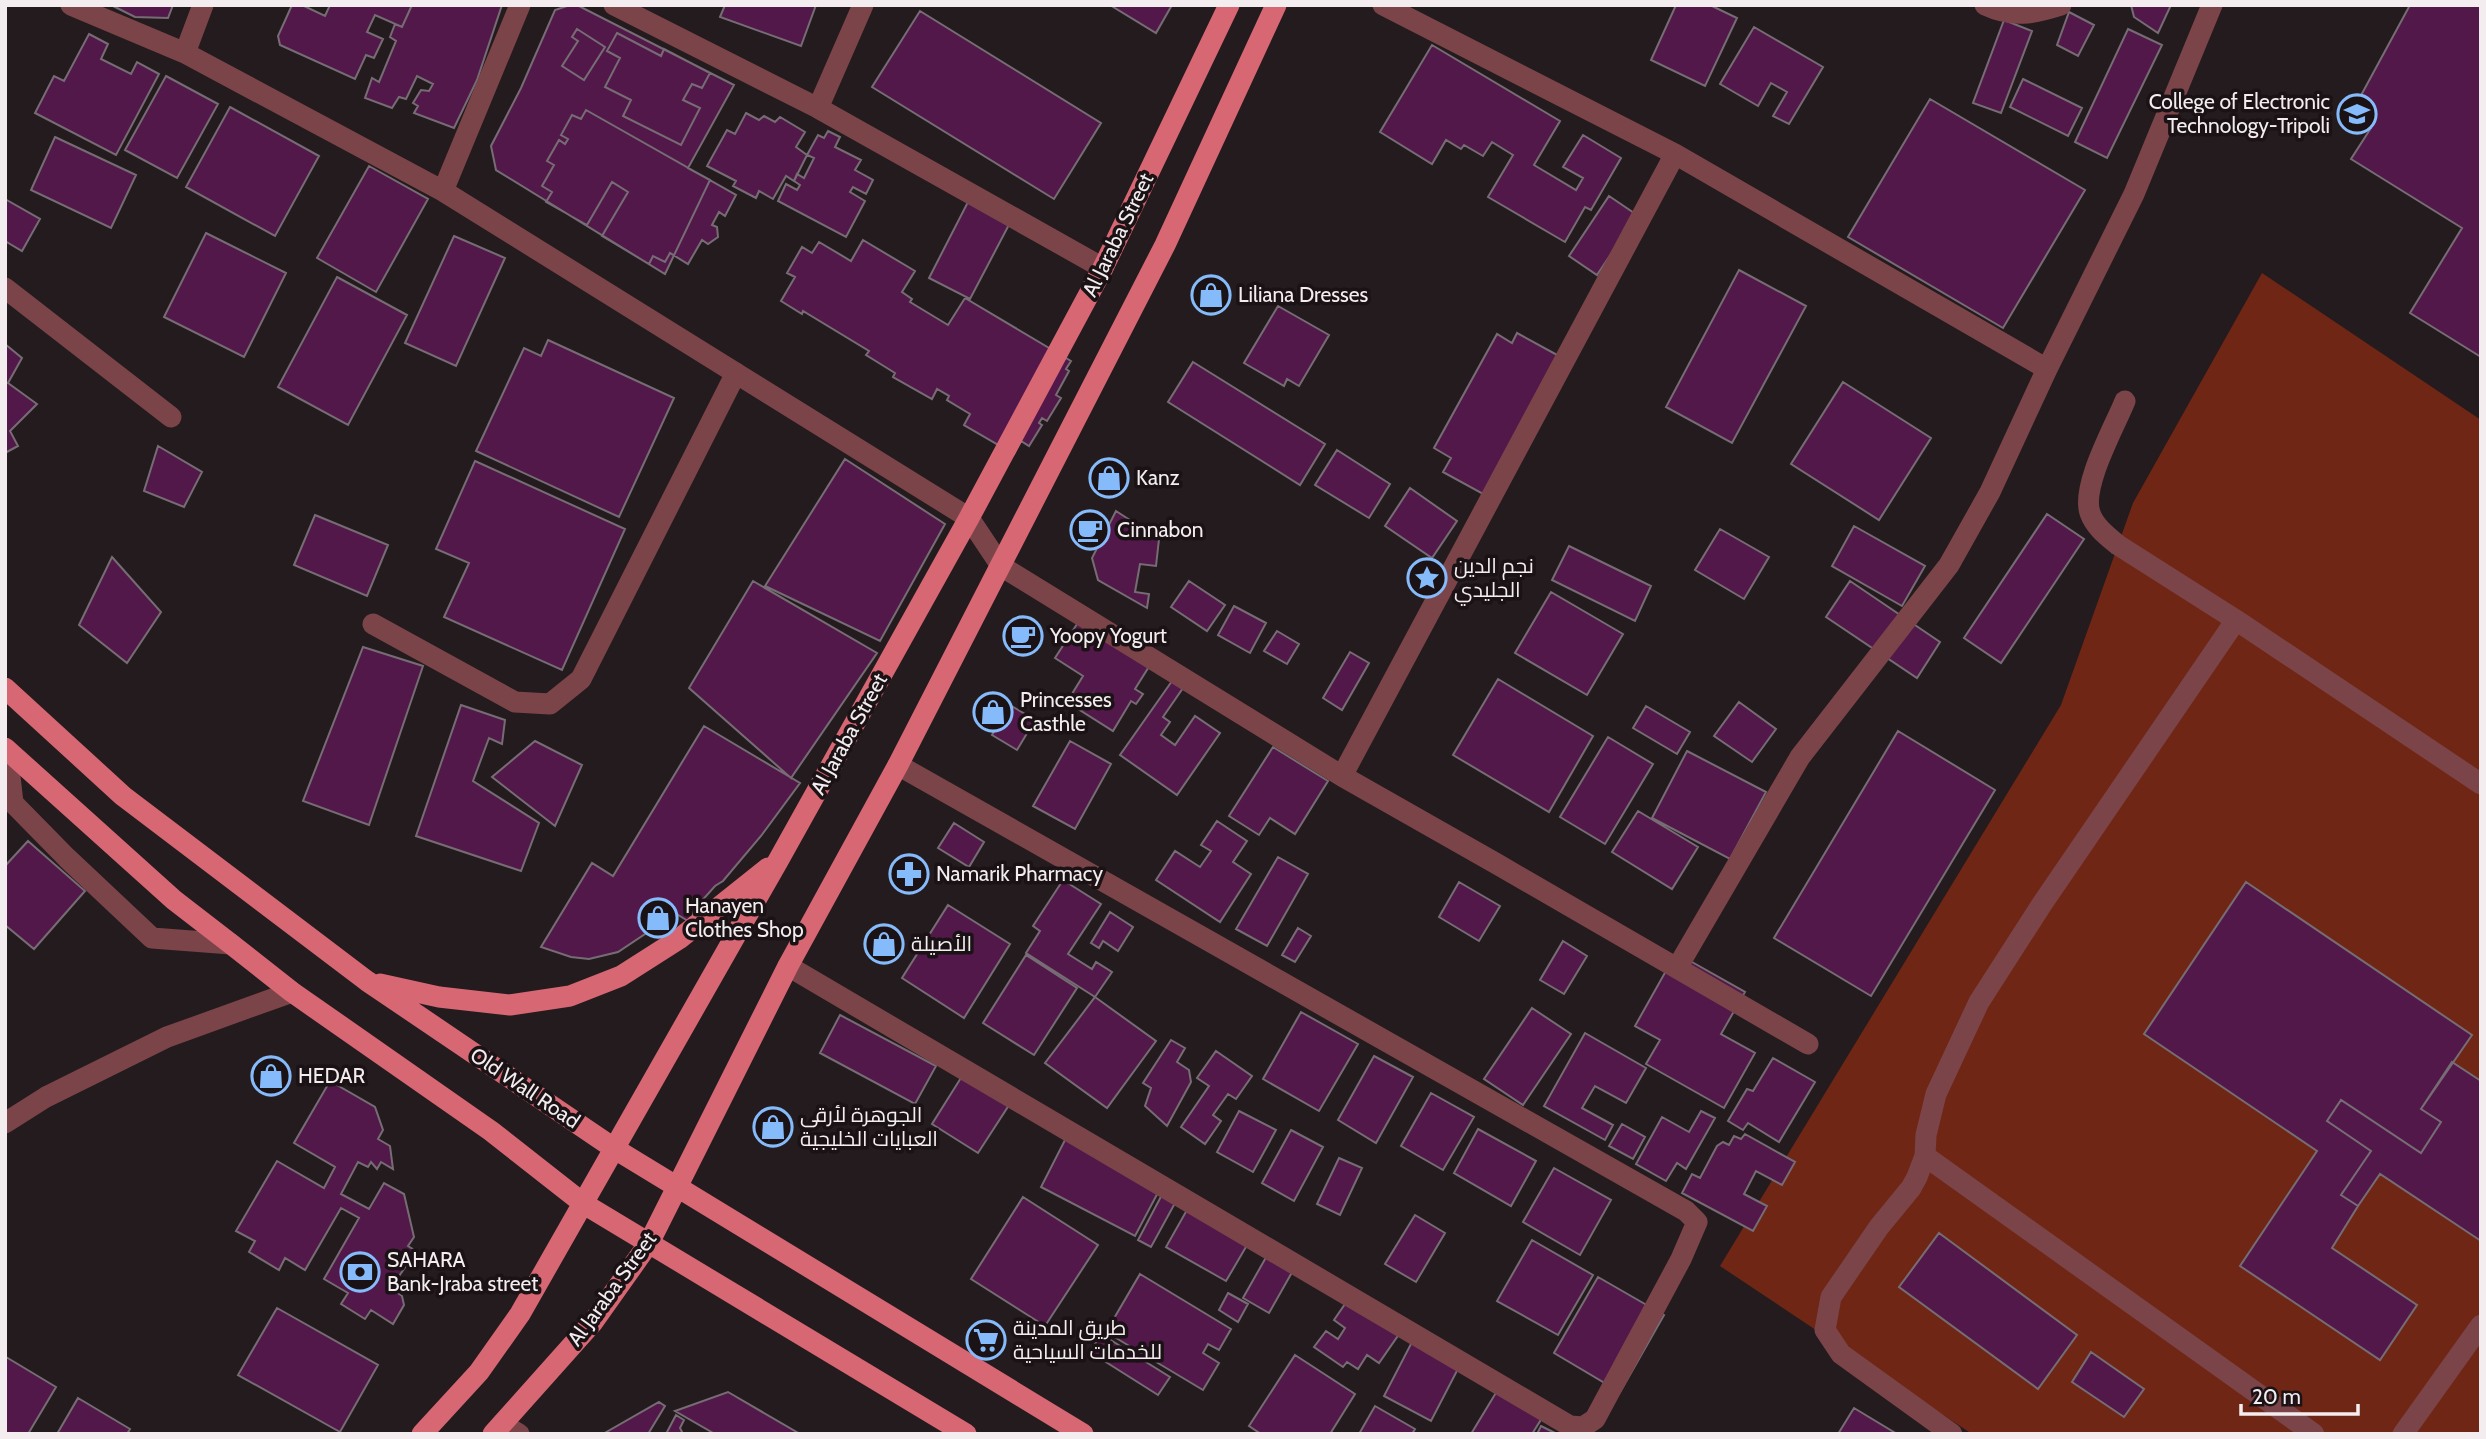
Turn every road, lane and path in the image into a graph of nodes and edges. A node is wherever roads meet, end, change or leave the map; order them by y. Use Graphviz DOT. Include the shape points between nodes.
graph roads {
  1 [pos="71,5"];
  2 [pos="203,5"];
  3 [pos="520,5"];
  4 [pos="614,5"];
  5 [pos="863,5"];
  6 [pos="1229,5"];
  7 [pos="1276,5"];
  8 [pos="1383,5"];
  9 [pos="1985,5"];
  10 [pos="2061,5"];
  11 [pos="2212,5"];
  12 [pos="185,53"];
  13 [pos="818,108"];
  14 [pos="1675,154"];
  15 [pos="443,191"];
  16 [pos="1103,268"];
  17 [pos="5,288"];
  18 [pos="2048,369"];
  19 [pos="736,373"];
  20 [pos="2125,401"];
  21 [pos="171,417"];
  22 [pos="970,518"];
  23 [pos="1001,566"];
  24 [pos="2236,620"];
  25 [pos="373,624"];
  26 [pos="5,688"];
  27 [pos="6,749"];
  28 [pos="898,765"];
  29 [pos="1342,776"];
  30 [pos="2481,784"];
  31 [pos="778,861"];
  32 [pos="231,944"];
  33 [pos="788,966"];
  34 [pos="1677,968"];
  35 [pos="367,981"];
  36 [pos="292,992"];
  37 [pos="1808,1044"];
  38 [pos="5,1123"];
  39 [pos="615,1149"];
  40 [pos="1925,1156"];
  41 [pos="677,1186"];
  42 [pos="584,1204"];
  43 [pos="649,1243"];
  44 [pos="2481,1325"];
  45 [pos="505,1431"];
  46 [pos="422,1434"];
  47 [pos="967,1434"];
  48 [pos="1083,1434"];
  49 [pos="1952,1434"];
  50 [pos="2314,1434"];
  51 [pos="2403,1434"];
  1 -- 12 [label="street"];
  2 -- 12 [label="street"];
  3 -- 15 [label="street"];
  4 -- 13 [label="street"];
  5 -- 13 [label="street"];
  6 -- 16 [label="main road, Al Jaraba Street"];
  7 -- 23 [label="main road, Al Jaraba Street" via="1165,245"];
  8 -- 14 [label="street"];
  9 -- 10 [label="street" via="2011,15 2026,15"];
  11 -- 18 [label="street" via="2134,194"];
  12 -- 15 [label="street"];
  13 -- 16 [label="street"];
  14 -- 18 [label="street"];
  14 -- 29 [label="street"];
  15 -- 19 [label="street"];
  16 -- 22 [label="main road, Al Jaraba Street"];
  17 -- 21 [label="street"];
  18 -- 34 [label="street" via="1990,492 1949,565 1800,757"];
  19 -- 22 [label="street"];
  19 -- 25 [label="street" via="581,679 550,704 515,702"];
  20 -- 24 [label="street" via="2092,479 2089,510 2094,522 2118,545"];
  22 -- 23 [label="street"];
  22 -- 31 [label="main road, Al Jaraba Street"];
  23 -- 28 [label="main road, Al Jaraba Street"];
  23 -- 29 [label="street"];
  24 -- 30 [label="street"];
  24 -- 40 [label="street" via="1979,1002 1936,1094"];
  26 -- 35 [label="main road, Old Wall Road" via="123,796"];
  27 -- 32 [label="main road" via="174,900"];
  27 -- 32 [label="street" via="13,803 152,937"];
  28 -- 33 [label="main road, Al Jaraba Street"];
  28 -- 33 [label="street" via="1686,1211 1697,1222 1681,1259 1595,1419 1583,1427 1570,1426"];
  29 -- 34 [label="street"];
  31 -- 35 [label="main road" via="679,939 621,976 570,996 510,1005 439,997"];
  31 -- 39 [label="main road, Al Jaraba Street"];
  32 -- 36 [label="main road"];
  33 -- 41 [label="main road, Al Jaraba Street"];
  34 -- 37 [label="street"];
  35 -- 39 [label="main road, Old Wall Road"];
  36 -- 38 [label="street" via="167,1037 46,1097"];
  36 -- 42 [label="main road" via="491,1131"];
  39 -- 41 [label="main road, Old Wall Road"];
  39 -- 42 [label="main road, Al Jaraba Street"];
  40 -- 49 [label="street" via="1911,1188 1831,1297 1825,1330 1841,1354"];
  40 -- 50 [label="street"];
  41 -- 43 [label="main road, Al Jaraba Street"];
  41 -- 48 [label="main road, Old Wall Road"];
  42 -- 43 [label="main road"];
  42 -- 46 [label="main road, Al Jaraba Street" via="520,1314 479,1372"];
  43 -- 45 [label="main road, Al Jaraba Street" via="593,1322"];
  43 -- 47 [label="main road"];
  44 -- 51 [label="street"];
}
